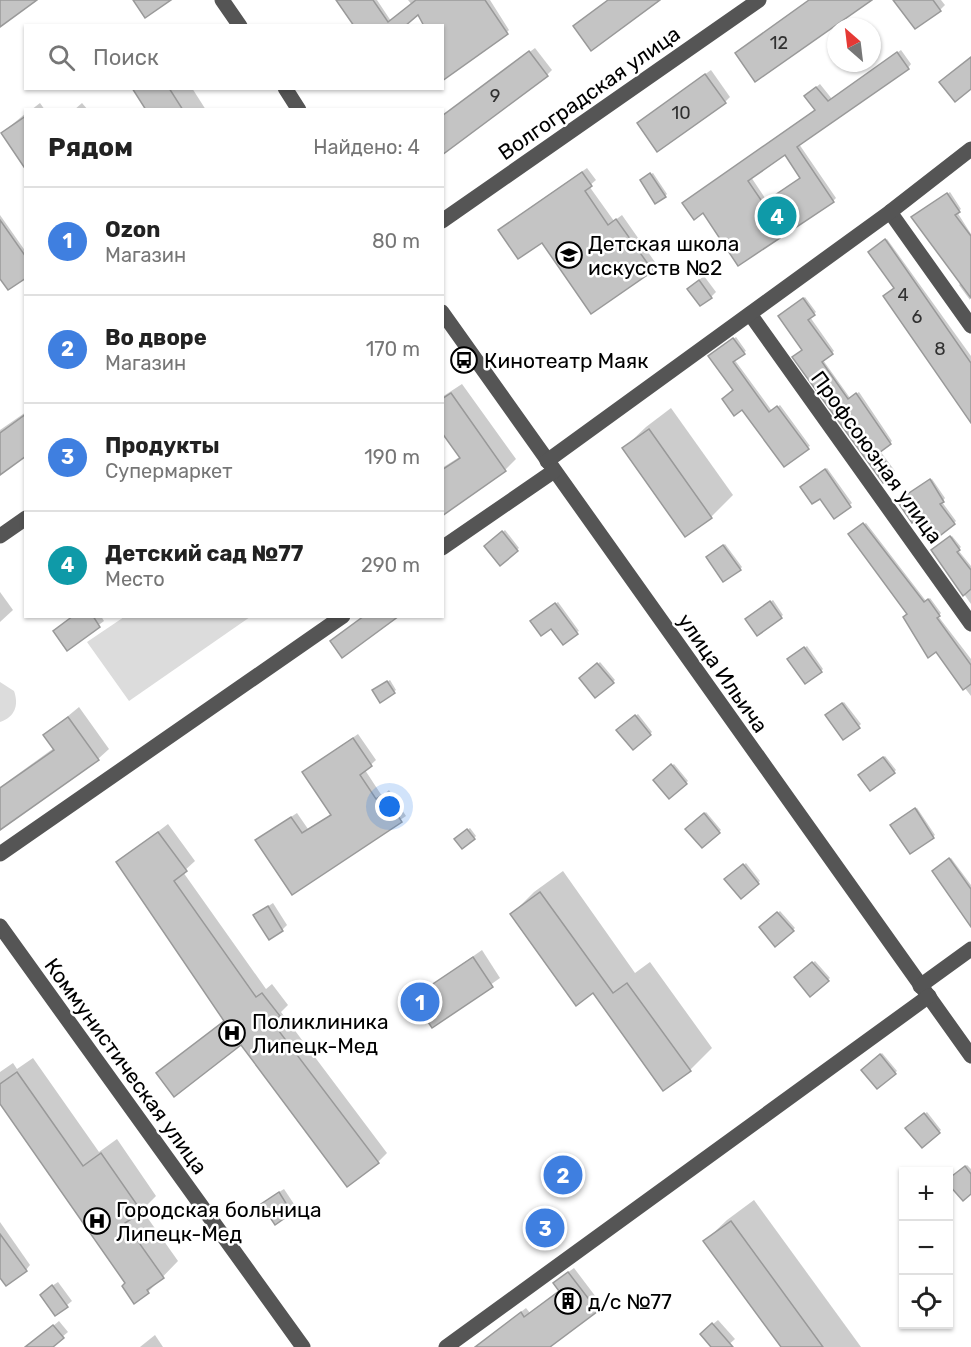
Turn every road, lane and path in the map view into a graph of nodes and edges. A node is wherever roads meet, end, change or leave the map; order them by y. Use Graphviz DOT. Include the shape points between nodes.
graph roads {
  1 [pos="222,0"];
  2 [pos="759,0"];
  3 [pos="239,24"];
  4 [pos="286,90"];
  5 [pos="298,108"];
  6 [pos="971,149"];
  7 [pos="890,212"];
  8 [pos="444,220"];
  9 [pos="750,314"];
  10 [pos="444,315"];
  11 [pos="971,326"];
  12 [pos="550,466"];
  13 [pos="24,519"];
  14 [pos="0,536"];
  15 [pos="444,546"];
  16 [pos="340,618"];
  17 [pos="971,624"];
  18 [pos="0,854"];
  19 [pos="0,926"];
  20 [pos="971,949"];
  21 [pos="924,991"];
  22 [pos="971,1056"];
  23 [pos="303,1347"];
  24 [pos="446,1347"];
  1 -- 3 [label="street"];
  2 -- 8 [label="street, Волгоградская улица"];
  4 -- 5 [label="street"];
  6 -- 7 [label="street"];
  7 -- 9 [label="street"];
  7 -- 11 [label="street"];
  9 -- 12 [label="street"];
  9 -- 17 [label="street, Профсоюзная улица"];
  10 -- 12 [label="street, улица Ильича"];
  12 -- 15 [label="street"];
  12 -- 21 [label="street, улица Ильича"];
  13 -- 14 [label="street"];
  16 -- 18 [label="street"];
  19 -- 23 [label="street, Коммунистическая улица"];
  20 -- 21 [label="street"];
  21 -- 22 [label="street, улица Ильича"];
  21 -- 24 [label="street"];
}
